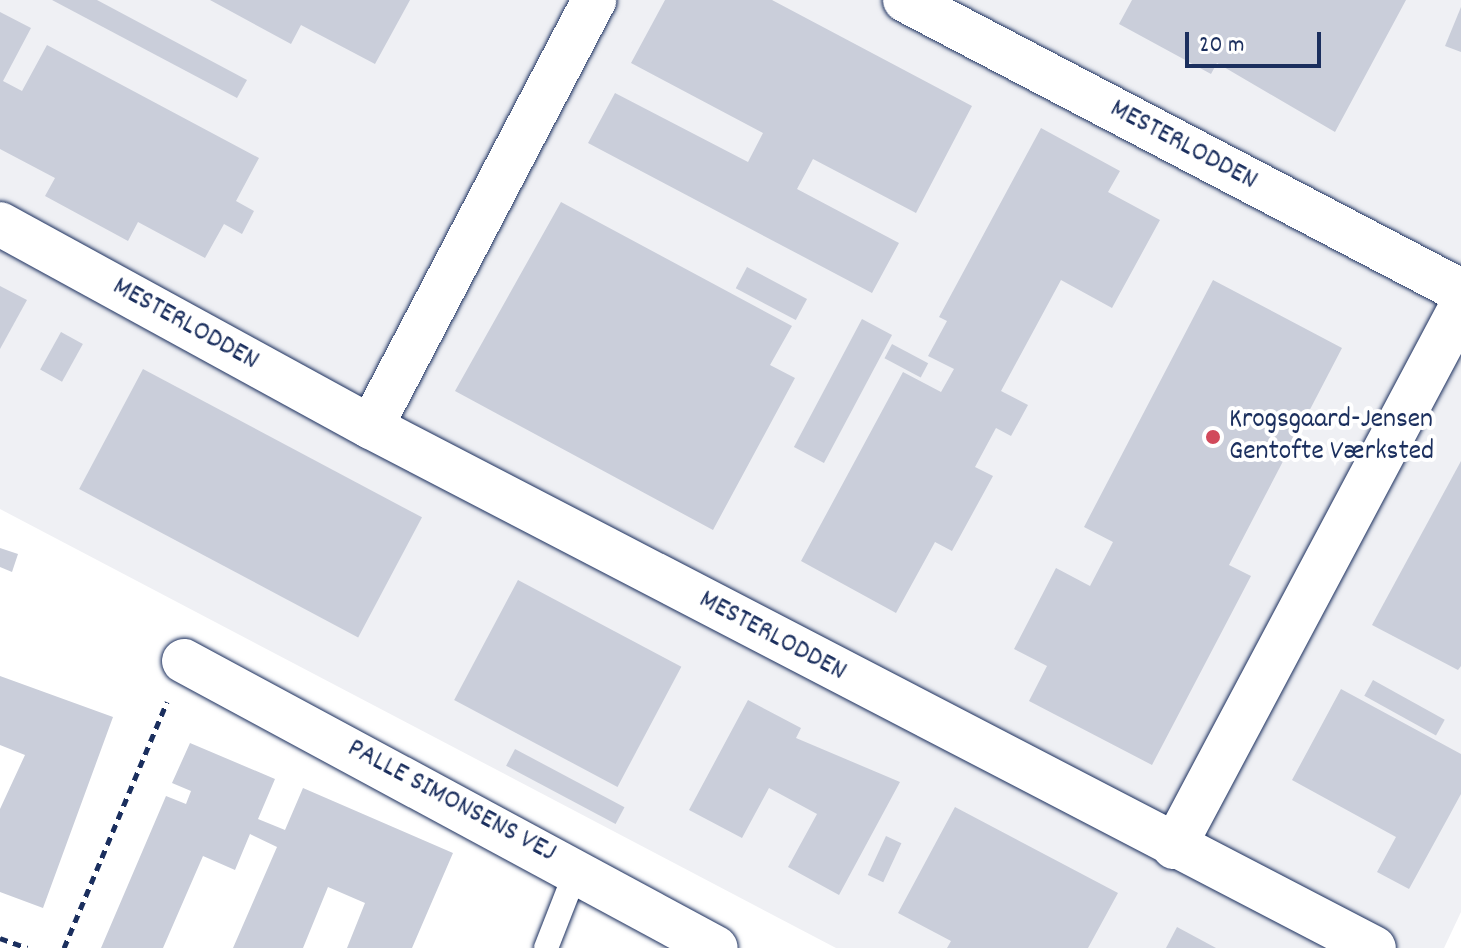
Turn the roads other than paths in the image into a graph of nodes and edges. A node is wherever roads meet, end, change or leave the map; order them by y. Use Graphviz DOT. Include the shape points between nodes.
graph roads {
  1 [pos="594,0"];
  2 [pos="905,0"];
  3 [pos="0,224"];
  4 [pos="1461,291"];
  5 [pos="1461,307"];
  6 [pos="371,427"];
  7 [pos="184,661"];
  8 [pos="1174,847"];
  9 [pos="577,869"];
  10 [pos="546,948"];
  11 [pos="716,948"];
  12 [pos="1374,948"];
  1 -- 6 [label="street"];
  2 -- 4 [label="street, MESTERLODDEN"];
  3 -- 6 [label="street, MESTERLODDEN"];
  5 -- 8 [label="street"];
  6 -- 8 [label="street, MESTERLODDEN"];
  7 -- 9 [label="street, PALLE SIMONSENS VEJ"];
  8 -- 12 [label="street, MESTERLODDEN"];
  9 -- 10 [label="lane"];
  9 -- 11 [label="street, PALLE SIMONSENS VEJ"];
}
